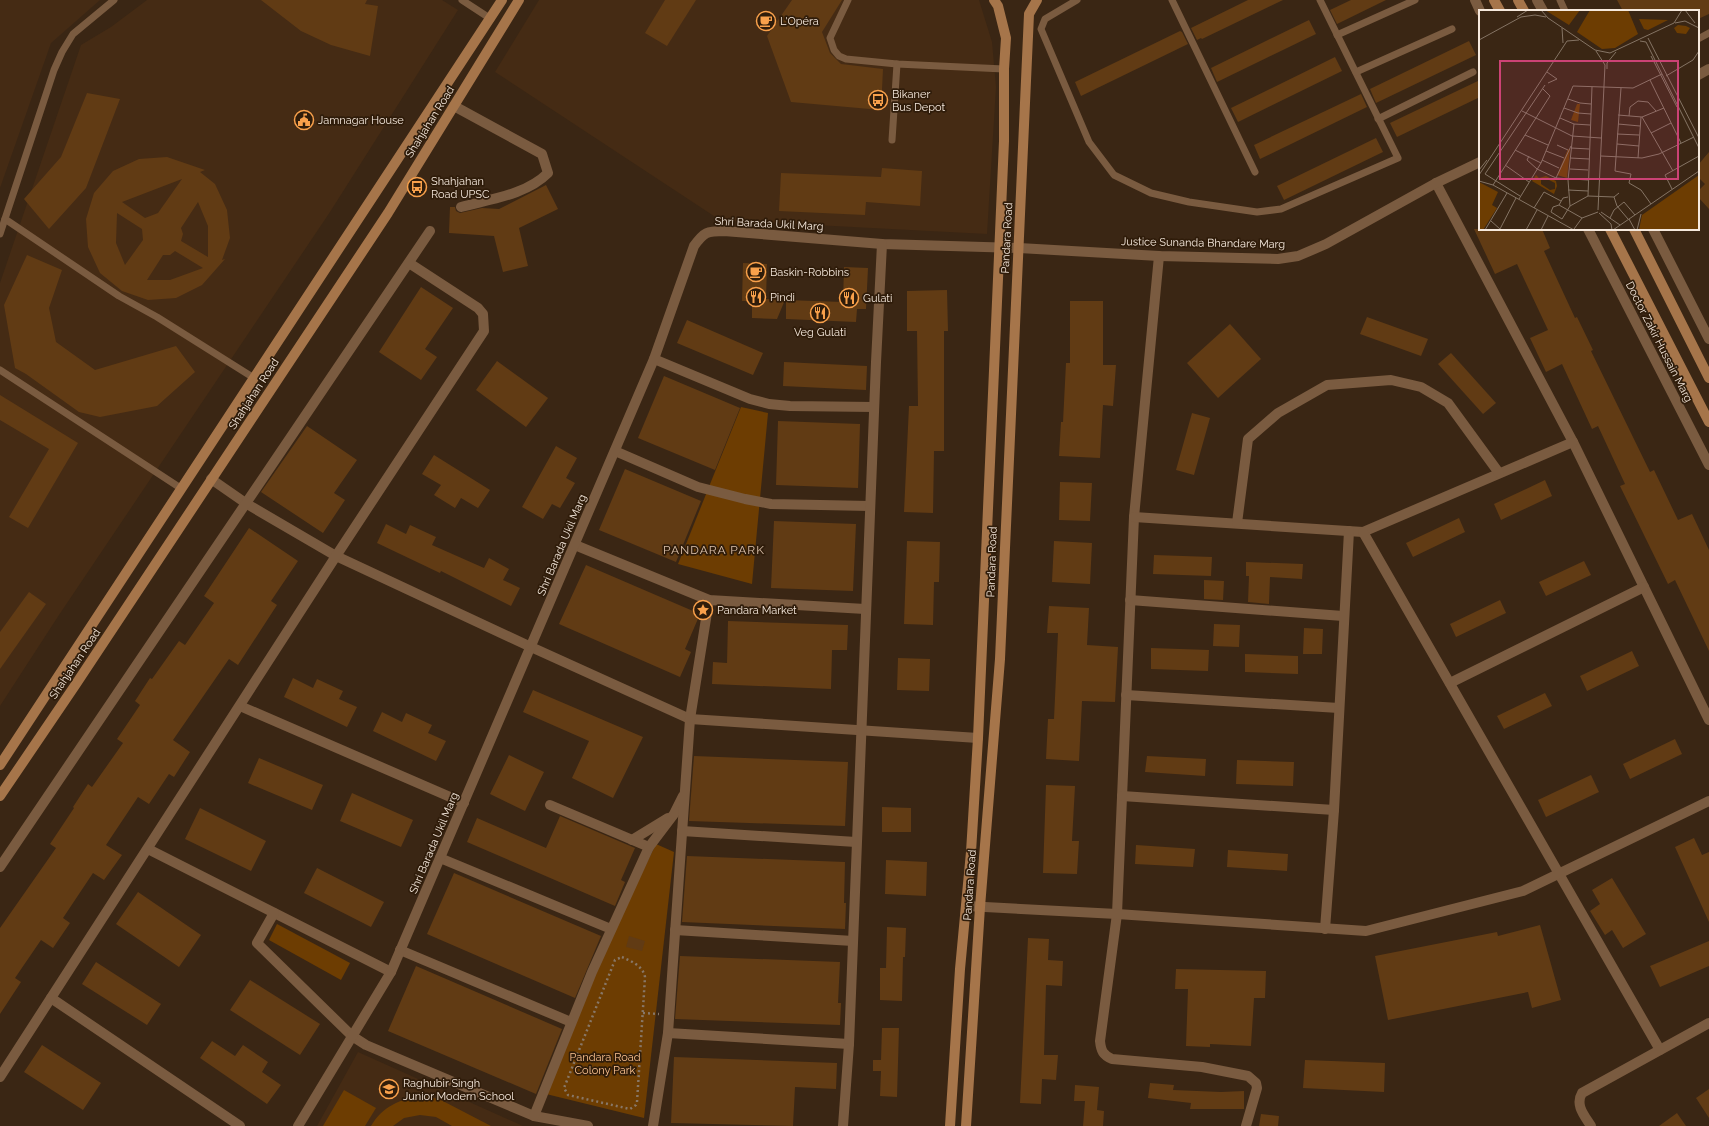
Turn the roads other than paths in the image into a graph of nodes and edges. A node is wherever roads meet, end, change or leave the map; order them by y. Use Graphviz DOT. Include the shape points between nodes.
graph roads {
  1 [pos="114,0"];
  2 [pos="462,0"];
  3 [pos="502,0"];
  4 [pos="519,0"];
  5 [pos="848,0"];
  6 [pos="994,0"];
  7 [pos="1037,0"];
  8 [pos="1077,0"];
  9 [pos="1172,0"];
  10 [pos="1320,0"];
  11 [pos="1415,0"];
  12 [pos="1475,0"];
  13 [pos="1494,0"];
  14 [pos="1518,0"];
  15 [pos="1537,0"];
  16 [pos="1560,0"];
  17 [pos="1480,10"];
  18 [pos="1499,10"];
  19 [pos="1523,10"];
  20 [pos="1542,10"];
  21 [pos="1565,10"];
  22 [pos="491,19"];
  23 [pos="1452,29"];
  24 [pos="1709,33"];
  25 [pos="1337,36"];
  26 [pos="1699,38"];
  27 [pos="897,64"];
  28 [pos="1709,68"];
  29 [pos="1004,69"];
  30 [pos="1356,72"];
  31 [pos="1473,72"];
  32 [pos="1699,74"];
  33 [pos="454,106"];
  34 [pos="1378,119"];
  35 [pos="892,140"];
  36 [pos="1479,162"];
  37 [pos="1254,172"];
  38 [pos="1436,183"];
  39 [pos="461,207"];
  40 [pos="5,219"];
  41 [pos="1589,230"];
  42 [pos="1611,230"];
  43 [pos="1635,230"];
  44 [pos="1654,230"];
  45 [pos="430,231"];
  46 [pos="0,234"];
  47 [pos="882,244"];
  48 [pos="999,247"];
  49 [pos="1019,248"];
  50 [pos="1159,256"];
  51 [pos="409,263"];
  52 [pos="1709,339"];
  53 [pos="654,359"];
  54 [pos="0,370"];
  55 [pos="254,378"];
  56 [pos="1709,378"];
  57 [pos="874,407"];
  58 [pos="1709,422"];
  59 [pos="1573,442"];
  60 [pos="615,451"];
  61 [pos="1709,465"];
  62 [pos="1499,473"];
  63 [pos="211,479"];
  64 [pos="182,489"];
  65 [pos="247,504"];
  66 [pos="870,506"];
  67 [pos="1134,517"];
  68 [pos="1237,523"];
  69 [pos="1349,531"];
  70 [pos="1363,532"];
  71 [pos="575,545"];
  72 [pos="336,556"];
  73 [pos="1644,587"];
  74 [pos="709,600"];
  75 [pos="1130,600"];
  76 [pos="865,609"];
  77 [pos="1343,616"];
  78 [pos="531,647"];
  79 [pos="1450,683"];
  80 [pos="1126,695"];
  81 [pos="240,706"];
  82 [pos="1339,708"];
  83 [pos="690,719"];
  84 [pos="1709,720"];
  85 [pos="860,731"];
  86 [pos="978,738"];
  87 [pos="0,765"];
  88 [pos="685,790"];
  89 [pos="0,796"];
  90 [pos="1122,796"];
  91 [pos="1709,801"];
  92 [pos="464,803"];
  93 [pos="550,805"];
  94 [pos="1334,810"];
  95 [pos="674,814"];
  96 [pos="682,831"];
  97 [pos="632,840"];
  98 [pos="856,842"];
  99 [pos="649,847"];
  100 [pos="148,848"];
  101 [pos="440,858"];
  102 [pos="0,867"];
  103 [pos="1559,874"];
  104 [pos="966,906"];
  105 [pos="980,906"];
  106 [pos="274,913"];
  107 [pos="1117,914"];
  108 [pos="1325,928"];
  109 [pos="611,929"];
  110 [pos="675,930"];
  111 [pos="853,941"];
  112 [pos="400,950"];
  113 [pos="391,972"];
  114 [pos="52,998"];
  115 [pos="571,1022"];
  116 [pos="1709,1023"];
  117 [pos="668,1033"];
  118 [pos="352,1036"];
  119 [pos="849,1044"];
  120 [pos="1660,1050"];
  121 [pos="0,1077"];
  122 [pos="534,1116"];
  123 [pos="240,1126"];
  124 [pos="298,1126"];
  125 [pos="588,1126"];
  126 [pos="653,1126"];
  127 [pos="844,1126"];
  128 [pos="950,1126"];
  129 [pos="966,1126"];
  130 [pos="1246,1126"];
  131 [pos="1591,1126"];
  1 -- 40 [label="lane" via="73,34 62,52"];
  2 -- 22 [label="lane"];
  3 -- 22 [label="main road, Shahjahan Road"];
  4 -- 33 [label="main road, Shahjahan Road"];
  5 -- 27 [label="lane" via="830,34 834,50 846,59"];
  6 -- 29 [label="main road, Pandara Road" via="998,6 1006,38"];
  7 -- 49 [label="main road, Pandara Road" via="1029,14"];
  8 -- 34 [label="lane" via="1045,19 1041,29 1089,142 1114,175 1151,193 1189,202 1257,212 1281,209 1398,158"];
  9 -- 37 [label="lane"];
  10 -- 25 [label="lane"];
  11 -- 25 [label="lane"];
  12 -- 17 [label="street"];
  13 -- 18 [label="main road"];
  14 -- 19 [label="main road"];
  15 -- 20 [label="street"];
  16 -- 21 [label="lane"];
  22 -- 55 [label="main road, Shahjahan Road"];
  23 -- 30 [label="lane"];
  24 -- 26 [label="lane"];
  25 -- 30 [label="lane"];
  27 -- 29 [label="lane"];
  27 -- 35 [label="lane"];
  28 -- 32 [label="street"];
  29 -- 48 [label="main road, Pandara Road" via="1004,141"];
  30 -- 34 [label="lane"];
  31 -- 34 [label="lane"];
  33 -- 39 [label="street" via="542,154 548,173 540,181 511,194"];
  33 -- 63 [label="main road, Shahjahan Road" via="384,218"];
  36 -- 38 [label="street, Justice Sunanda Bhandare Marg"];
  38 -- 50 [label="street, Justice Sunanda Bhandare Marg" via="1326,244 1298,256 1278,259"];
  38 -- 59 [label="street"];
  40 -- 46 [label="lane"];
  40 -- 55 [label="lane" via="119,296"];
  41 -- 61 [label="street, Doctor Zakir Hussain Marg"];
  42 -- 58 [label="main road, Doctor Zakir Hussain Marg"];
  43 -- 56 [label="main road"];
  44 -- 52 [label="street"];
  45 -- 51 [label="street"];
  47 -- 48 [label="street, Shri Barada Ukil Marg"];
  47 -- 53 [label="street, Shri Barada Ukil Marg" via="724,231 710,231 701,235 694,246"];
  47 -- 57 [label="street"];
  48 -- 49 [label="street, Justice Sunanda Bhandare Marg"];
  48 -- 86 [label="main road, Pandara Road"];
  49 -- 50 [label="street, Justice Sunanda Bhandare Marg"];
  49 -- 105 [label="main road, Pandara Road" via="1000,659"];
  50 -- 67 [label="street"];
  51 -- 65 [label="street"];
  51 -- 72 [label="street" via="478,308 483,314 484,331"];
  53 -- 57 [label="street" via="750,399 769,404"];
  53 -- 60 [label="street, Shri Barada Ukil Marg"];
  54 -- 64 [label="lane"];
  55 -- 64 [label="main road, Shahjahan Road"];
  57 -- 66 [label="street"];
  59 -- 62 [label="street"];
  59 -- 73 [label="street"];
  60 -- 66 [label="street" via="698,487 745,499 771,504"];
  60 -- 71 [label="street, Shri Barada Ukil Marg"];
  62 -- 68 [label="street" via="1448,403 1421,387 1392,380 1327,385 1278,413 1248,439"];
  62 -- 70 [label="street"];
  63 -- 65 [label="street"];
  63 -- 89 [label="main road, Shahjahan Road"];
  64 -- 87 [label="main road, Shahjahan Road"];
  65 -- 72 [label="street"];
  65 -- 102 [label="street"];
  66 -- 76 [label="street"];
  67 -- 68 [label="street"];
  67 -- 75 [label="street"];
  68 -- 69 [label="street"];
  69 -- 70 [label="street"];
  69 -- 77 [label="street"];
  70 -- 79 [label="street"];
  71 -- 74 [label="street"];
  71 -- 78 [label="street, Shri Barada Ukil Marg"];
  72 -- 78 [label="street"];
  72 -- 81 [label="street"];
  73 -- 79 [label="street"];
  73 -- 84 [label="street"];
  74 -- 76 [label="street"];
  74 -- 83 [label="street"];
  75 -- 77 [label="street"];
  75 -- 80 [label="street"];
  76 -- 85 [label="street"];
  77 -- 82 [label="street"];
  78 -- 83 [label="street"];
  78 -- 92 [label="street, Shri Barada Ukil Marg"];
  79 -- 103 [label="street"];
  80 -- 82 [label="street"];
  80 -- 90 [label="street"];
  81 -- 92 [label="street"];
  81 -- 100 [label="street"];
  82 -- 94 [label="street"];
  83 -- 85 [label="street"];
  83 -- 88 [label="street"];
  85 -- 86 [label="street"];
  85 -- 98 [label="street"];
  86 -- 104 [label="main road, Pandara Road"];
  88 -- 95 [label="street"];
  88 -- 96 [label="street"];
  90 -- 94 [label="street"];
  90 -- 107 [label="street"];
  91 -- 103 [label="street"];
  92 -- 101 [label="street, Shri Barada Ukil Marg"];
  93 -- 97 [label="street"];
  94 -- 108 [label="street"];
  95 -- 97 [label="street"];
  95 -- 99 [label="street"];
  96 -- 98 [label="street"];
  96 -- 110 [label="street"];
  97 -- 99 [label="street"];
  98 -- 111 [label="street"];
  99 -- 109 [label="street"];
  100 -- 106 [label="street"];
  100 -- 114 [label="street"];
  101 -- 109 [label="street"];
  101 -- 112 [label="street, Shri Barada Ukil Marg"];
  103 -- 108 [label="street" via="1523,891 1366,931"];
  103 -- 120 [label="street"];
  104 -- 105 [label="street"];
  104 -- 128 [label="main road, Pandara Road"];
  105 -- 107 [label="street"];
  105 -- 129 [label="main road, Pandara Road"];
  106 -- 113 [label="street"];
  106 -- 118 [label="street" via="257,943"];
  107 -- 108 [label="street"];
  107 -- 130 [label="street" via="1100,1041 1104,1056 1112,1059 1202,1067 1248,1076 1256,1083 1257,1088"];
  109 -- 115 [label="street"];
  110 -- 111 [label="street"];
  110 -- 117 [label="street"];
  111 -- 119 [label="street"];
  112 -- 113 [label="street, Shri Barada Ukil Marg"];
  112 -- 115 [label="street"];
  113 -- 118 [label="street, Shri Barada Ukil Marg"];
  114 -- 121 [label="street"];
  114 -- 123 [label="street"];
  115 -- 122 [label="street"];
  116 -- 120 [label="street"];
  117 -- 119 [label="street"];
  117 -- 126 [label="street"];
  118 -- 122 [label="street" via="366,1045"];
  118 -- 124 [label="street, Shri Barada Ukil Marg"];
  119 -- 127 [label="street"];
  120 -- 131 [label="street" via="1582,1093 1579,1098 1580,1109"];
  122 -- 125 [label="street"];
}
